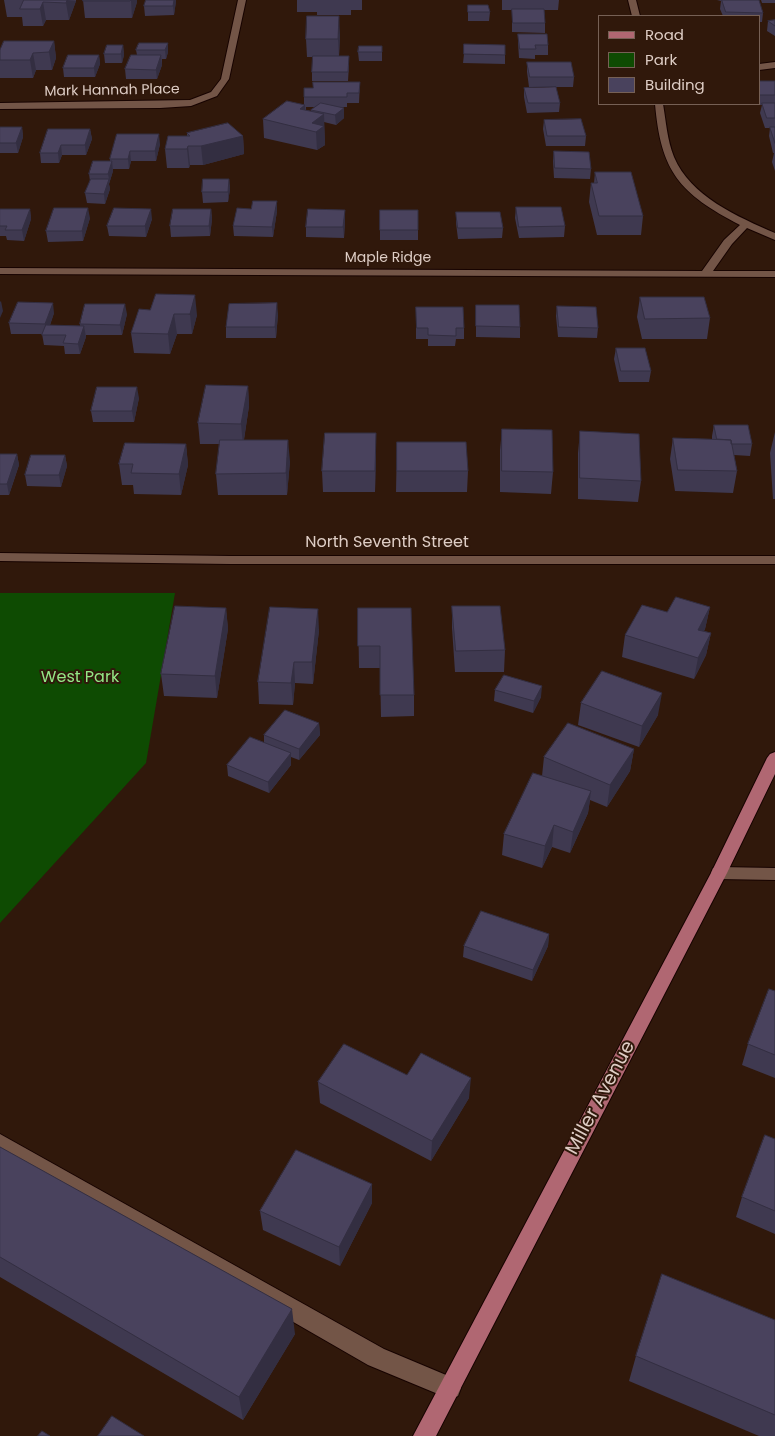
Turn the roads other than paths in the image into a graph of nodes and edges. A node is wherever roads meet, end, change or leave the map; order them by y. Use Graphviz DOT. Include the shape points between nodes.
graph roads {
  1 [pos="242,0"];
  2 [pos="632,0"];
  3 [pos="636,15"];
  4 [pos="775,65"];
  5 [pos="760,67"];
  6 [pos="658,105"];
  7 [pos="0,106"];
  8 [pos="744,224"];
  9 [pos="775,237"];
  10 [pos="0,271"];
  11 [pos="775,274"];
  12 [pos="704,275"];
  13 [pos="0,557"];
  14 [pos="775,560"];
  15 [pos="775,758"];
  16 [pos="720,873"];
  17 [pos="775,874"];
  18 [pos="0,1142"];
  19 [pos="450,1388"];
  20 [pos="424,1436"];
  1 -- 7 [label="street, Mark Hannah Place" via="225,79 214,94 190,103 160,105"];
  2 -- 3 [label="street"];
  4 -- 5 [label="street"];
  6 -- 8 [label="street" via="670,158 685,182 710,204"];
  8 -- 9 [label="street"];
  8 -- 12 [label="street"];
  10 -- 12 [label="street, Maple Ridge"];
  11 -- 12 [label="street, Maple Ridge"];
  13 -- 14 [label="street, North Seventh Street"];
  15 -- 16 [label="main road, Miller Avenue"];
  16 -- 17 [label="street"];
  16 -- 19 [label="main road, Miller Avenue"];
  18 -- 19 [label="street" via="376,1357"];
  19 -- 20 [label="main road, Miller Avenue"];
}
